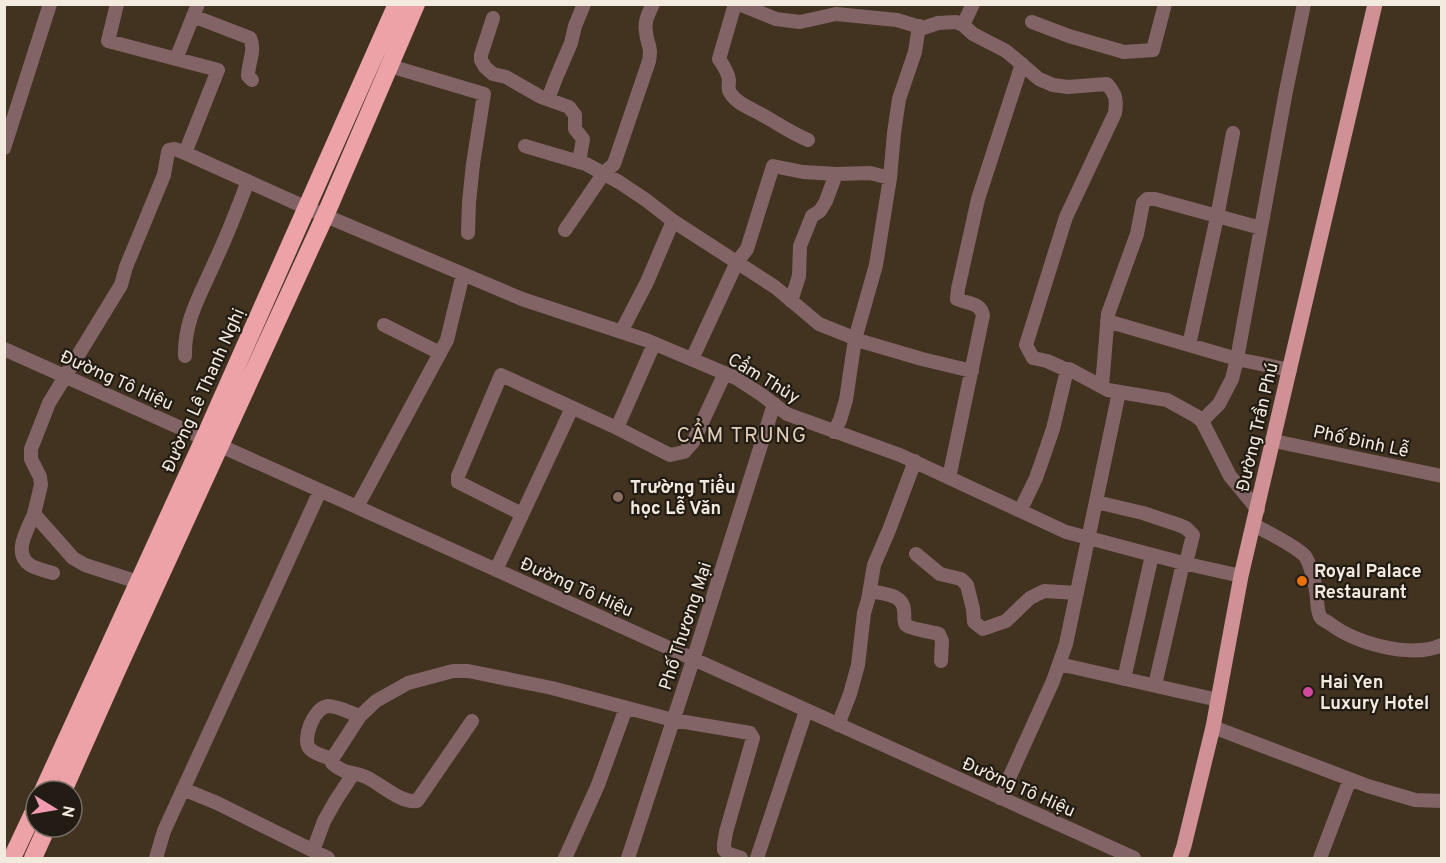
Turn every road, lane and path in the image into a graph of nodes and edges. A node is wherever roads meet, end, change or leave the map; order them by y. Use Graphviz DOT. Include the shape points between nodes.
graph roads {
  1 [pos="50,4"];
  2 [pos="117,4"];
  3 [pos="397,4"];
  4 [pos="416,4"];
  5 [pos="584,4"];
  6 [pos="652,4"];
  7 [pos="737,4"];
  8 [pos="973,4"];
  9 [pos="1165,4"];
  10 [pos="1304,4"];
  11 [pos="1375,4"];
  12 [pos="196,10"];
  13 [pos="494,18"];
  14 [pos="1032,22"];
  15 [pos="963,25"];
  16 [pos="919,26"];
  17 [pos="176,59"];
  18 [pos="1022,64"];
  19 [pos="390,66"];
  20 [pos="252,80"];
  21 [pos="548,99"];
  22 [pos="1233,133"];
  23 [pos="808,140"];
  24 [pos="525,146"];
  25 [pos="4,148"];
  26 [pos="185,153"];
  27 [pos="579,162"];
  28 [pos="604,173"];
  29 [pos="836,174"];
  30 [pos="890,178"];
  31 [pos="248,181"];
  32 [pos="307,208"];
  33 [pos="326,216"];
  34 [pos="1217,217"];
  35 [pos="673,221"];
  36 [pos="1261,228"];
  37 [pos="565,230"];
  38 [pos="468,234"];
  39 [pos="737,262"];
  40 [pos="464,274"];
  41 [pos="791,301"];
  42 [pos="1107,321"];
  43 [pos="384,325"];
  44 [pos="621,332"];
  45 [pos="855,339"];
  46 [pos="654,344"];
  47 [pos="1189,345"];
  48 [pos="4,349"];
  49 [pos="440,353"];
  50 [pos="185,356"];
  51 [pos="692,359"];
  52 [pos="1237,359"];
  53 [pos="1067,370"];
  54 [pos="1290,370"];
  55 [pos="972,371"];
  56 [pos="724,373"];
  57 [pos="65,377"];
  58 [pos="1102,386"];
  59 [pos="1119,392"];
  60 [pos="774,404"];
  61 [pos="572,408"];
  62 [pos="1202,421"];
  63 [pos="617,429"];
  64 [pos="834,432"];
  65 [pos="1274,441"];
  66 [pos="212,442"];
  67 [pos="915,462"];
  68 [pos="1442,476"];
  69 [pos="949,478"];
  70 [pos="320,490"];
  71 [pos="1096,502"];
  72 [pos="357,507"];
  73 [pos="1018,510"];
  74 [pos="1258,510"];
  75 [pos="34,514"];
  76 [pos="522,514"];
  77 [pos="1254,525"];
  78 [pos="1089,538"];
  79 [pos="916,554"];
  80 [pos="1152,555"];
  81 [pos="1184,563"];
  82 [pos="496,570"];
  83 [pos="53,573"];
  84 [pos="1242,576"];
  85 [pos="138,582"];
  86 [pos="870,591"];
  87 [pos="1077,593"];
  88 [pos="1442,645"];
  89 [pos="693,660"];
  90 [pos="941,661"];
  91 [pos="1059,664"];
  92 [pos="1124,679"];
  93 [pos="1155,686"];
  94 [pos="1218,700"];
  95 [pos="626,708"];
  96 [pos="806,711"];
  97 [pos="360,716"];
  98 [pos="673,720"];
  99 [pos="472,721"];
  100 [pos="838,725"];
  101 [pos="1212,727"];
  102 [pos="332,759"];
  103 [pos="353,774"];
  104 [pos="48,779"];
  105 [pos="68,779"];
  106 [pos="1350,779"];
  107 [pos="183,789"];
  108 [pos="1000,798"];
  109 [pos="1440,799"];
  110 [pos="24,832"];
  111 [pos="42,839"];
  112 [pos="313,851"];
  113 [pos="12,858"];
  114 [pos="33,858"];
  115 [pos="156,858"];
  116 [pos="328,858"];
  117 [pos="565,858"];
  118 [pos="628,858"];
  119 [pos="741,858"];
  120 [pos="757,858"];
  121 [pos="1134,858"];
  122 [pos="1180,858"];
  123 [pos="1320,858"];
  1 -- 25 [label="street"];
  2 -- 17 [label="street" via="108,41"];
  3 -- 32 [label="highway, Đường Lê Thanh Nghị"];
  4 -- 19 [label="highway, Đường Lê Thanh Nghị"];
  5 -- 21 [label="street"];
  6 -- 28 [label="street" via="646,19 649,60 615,164"];
  7 -- 16 [label="street" via="776,19 800,22 836,14"];
  7 -- 23 [label="street" via="719,59 729,79 728,90 740,103"];
  8 -- 15 [label="street"];
  9 -- 14 [label="street" via="1153,50 1124,52"];
  10 -- 36 [label="street"];
  11 -- 54 [label="main road, Đường Trần Phú"];
  12 -- 17 [label="street"];
  12 -- 20 [label="street" via="250,38 248,76"];
  13 -- 21 [label="street" via="481,55 485,67"];
  15 -- 16 [label="street" via="956,22"];
  15 -- 18 [label="street"];
  16 -- 30 [label="street" via="915,52 899,99"];
  17 -- 26 [label="street" via="218,70"];
  18 -- 53 [label="street" via="1053,85 1107,84 1116,100 1115,113 1066,217 1026,345 1033,358"];
  18 -- 55 [label="street" via="978,199 958,289 957,299 976,305 983,315"];
  19 -- 33 [label="highway, Đường Lê Thanh Nghị"];
  19 -- 38 [label="street" via="484,94"];
  21 -- 27 [label="street" via="569,107 575,115 575,129 583,139"];
  22 -- 34 [label="street"];
  24 -- 27 [label="street"];
  26 -- 31 [label="street, Cẩm Thủy"];
  26 -- 57 [label="street" via="169,150 164,175 124,279"];
  27 -- 28 [label="street"];
  28 -- 35 [label="street"];
  28 -- 37 [label="street"];
  29 -- 30 [label="street" via="870,173"];
  29 -- 39 [label="street" via="772,166 747,249"];
  29 -- 41 [label="street" via="826,201 812,216 800,246 799,276"];
  30 -- 45 [label="street" via="876,265"];
  31 -- 32 [label="street, Cẩm Thủy"];
  31 -- 50 [label="street" via="193,310"];
  32 -- 33 [label="street, Cẩm Thủy"];
  32 -- 66 [label="highway, Đường Lê Thanh Nghị"];
  33 -- 40 [label="street, Cẩm Thủy"];
  33 -- 66 [label="highway, Đường Lê Thanh Nghị"];
  34 -- 36 [label="street"];
  34 -- 42 [label="street" via="1147,199"];
  34 -- 47 [label="street"];
  35 -- 39 [label="street"];
  35 -- 44 [label="street"];
  36 -- 52 [label="street"];
  39 -- 41 [label="street"];
  39 -- 51 [label="street"];
  40 -- 44 [label="street, Cẩm Thủy" via="522,299"];
  40 -- 49 [label="street"];
  41 -- 45 [label="street" via="819,324"];
  42 -- 47 [label="street"];
  42 -- 58 [label="street"];
  43 -- 49 [label="street"];
  44 -- 46 [label="street, Cẩm Thủy"];
  45 -- 55 [label="street"];
  45 -- 64 [label="street" via="846,400"];
  46 -- 51 [label="street, Cẩm Thủy"];
  46 -- 63 [label="street"];
  47 -- 52 [label="street"];
  48 -- 57 [label="street, Đường Tô Hiệu"];
  49 -- 72 [label="street"];
  51 -- 56 [label="street, Cẩm Thủy"];
  52 -- 54 [label="street"];
  52 -- 62 [label="street" via="1220,404"];
  53 -- 58 [label="street"];
  53 -- 73 [label="street" via="1053,429"];
  54 -- 65 [label="main road, Đường Trần Phú"];
  55 -- 69 [label="street"];
  56 -- 60 [label="street, Cẩm Thủy"];
  56 -- 63 [label="street" via="693,442 684,452 670,455"];
  57 -- 66 [label="street, Đường Tô Hiệu"];
  57 -- 75 [label="street" via="31,449 41,485"];
  58 -- 59 [label="street"];
  59 -- 62 [label="street" via="1167,400"];
  59 -- 71 [label="street"];
  60 -- 64 [label="street, Cẩm Thủy" via="787,414"];
  60 -- 89 [label="street, Phố Thương Mại"];
  61 -- 63 [label="street"];
  61 -- 76 [label="street"];
  61 -- 76 [label="street" via="501,375 458,482"];
  62 -- 74 [label="street" via="1230,476"];
  64 -- 67 [label="street, Cẩm Thủy"];
  65 -- 68 [label="street, Phố Đinh Lễ"];
  65 -- 74 [label="main road, Đường Trần Phú"];
  66 -- 70 [label="street, Đường Tô Hiệu"];
  66 -- 85 [label="highway, Đường Lê Thanh Nghị"];
  66 -- 105 [label="highway, Đường Lê Thanh Nghị"];
  67 -- 69 [label="street, Cẩm Thủy"];
  67 -- 86 [label="street" via="874,565"];
  69 -- 73 [label="street, Cẩm Thủy"];
  70 -- 72 [label="street, Đường Tô Hiệu"];
  70 -- 107 [label="street"];
  71 -- 78 [label="street"];
  71 -- 81 [label="street" via="1186,528 1192,535"];
  72 -- 82 [label="street, Đường Tô Hiệu"];
  73 -- 78 [label="street, Cẩm Thủy"];
  74 -- 77 [label="main road, Đường Trần Phú"];
  75 -- 83 [label="street" via="22,556 31,565"];
  75 -- 85 [label="street" via="74,558"];
  76 -- 82 [label="street"];
  77 -- 84 [label="main road, Đường Trần Phú"];
  77 -- 88 [label="street" via="1304,555 1317,592 1320,617 1339,631 1363,642 1408,651"];
  78 -- 80 [label="street, Cẩm Thủy"];
  78 -- 87 [label="street"];
  79 -- 87 [label="street" via="940,574 961,579 967,585 974,622 983,629 1006,621 1030,598 1044,591"];
  80 -- 81 [label="street, Cẩm Thủy"];
  80 -- 92 [label="street"];
  81 -- 84 [label="street, Cẩm Thủy"];
  81 -- 93 [label="street"];
  82 -- 89 [label="street, Đường Tô Hiệu"];
  84 -- 94 [label="main road, Đường Trần Phú"];
  85 -- 104 [label="highway, Đường Lê Thanh Nghị"];
  86 -- 90 [label="street" via="899,598 906,625 939,634"];
  86 -- 100 [label="street" via="858,665"];
  87 -- 91 [label="street"];
  89 -- 96 [label="street, Đường Tô Hiệu"];
  89 -- 98 [label="street, Phố Thương Mại"];
  91 -- 92 [label="street"];
  91 -- 108 [label="street"];
  92 -- 93 [label="street"];
  93 -- 94 [label="street"];
  94 -- 101 [label="main road, Đường Trần Phú"];
  95 -- 97 [label="street" via="552,688 453,671 408,683 376,701"];
  95 -- 98 [label="street"];
  95 -- 117 [label="street" via="598,785"];
  96 -- 100 [label="street, Đường Tô Hiệu"];
  96 -- 120 [label="street"];
  97 -- 102 [label="street"];
  97 -- 102 [label="street" via="330,706 315,713 307,744 311,751"];
  98 -- 118 [label="street, Phố Thương Mại"];
  98 -- 119 [label="street" via="753,735 724,844 724,850"];
  99 -- 103 [label="street" via="417,801 409,801 368,777"];
  100 -- 108 [label="street, Đường Tô Hiệu"];
  101 -- 106 [label="street"];
  101 -- 122 [label="main road, Đường Trần Phú"];
  102 -- 103 [label="street" via="333,765"];
  103 -- 112 [label="street" via="324,821"];
  106 -- 109 [label="street" via="1415,800"];
  106 -- 123 [label="street"];
  107 -- 112 [label="street"];
  107 -- 115 [label="street"];
  108 -- 121 [label="street, Đường Tô Hiệu"];
  110 -- 113 [label="highway"];
  111 -- 114 [label="highway"];
  112 -- 116 [label="street"];
}
